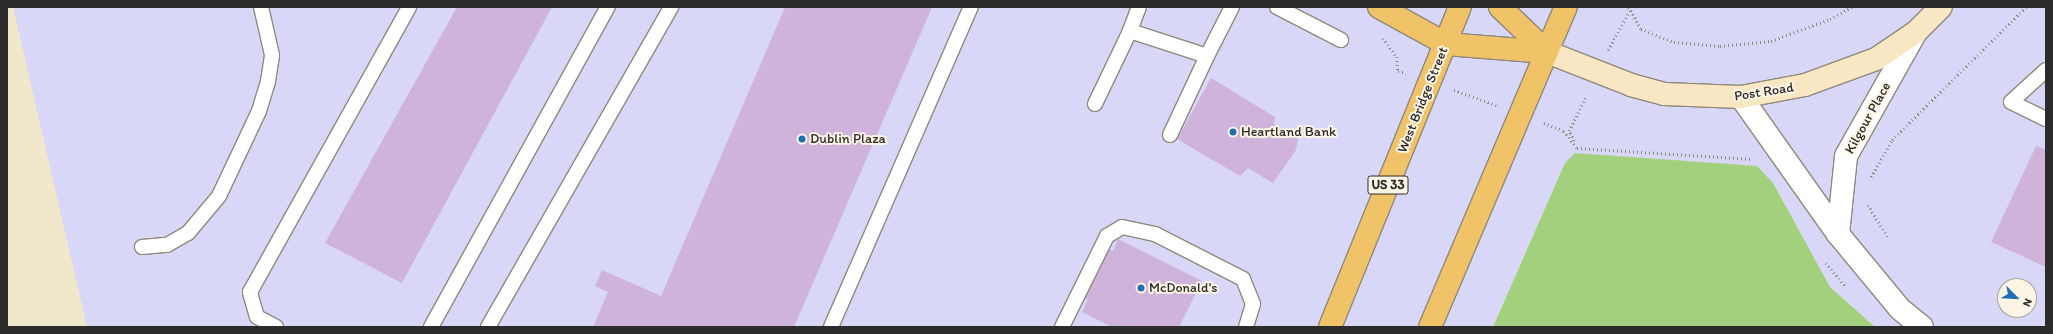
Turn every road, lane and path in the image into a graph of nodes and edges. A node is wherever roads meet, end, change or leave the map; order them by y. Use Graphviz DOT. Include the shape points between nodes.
graph roads {
  1 [pos="260,7"];
  2 [pos="409,7"];
  3 [pos="608,7"];
  4 [pos="671,7"];
  5 [pos="971,7"];
  6 [pos="1139,7"];
  7 [pos="1232,7"];
  8 [pos="1277,7"];
  9 [pos="1379,7"];
  10 [pos="1460,7"];
  11 [pos="1500,7"];
  12 [pos="1566,7"];
  13 [pos="1852,7"];
  14 [pos="1941,7"];
  15 [pos="2026,7"];
  16 [pos="1630,9"];
  17 [pos="1130,31"];
  18 [pos="1916,32"];
  19 [pos="1341,40"];
  20 [pos="1446,44"];
  21 [pos="1547,52"];
  22 [pos="1208,56"];
  23 [pos="2046,70"];
  24 [pos="1398,71"];
  25 [pos="1598,72"];
  26 [pos="1430,82"];
  27 [pos="1741,97"];
  28 [pos="1096,104"];
  29 [pos="1520,114"];
  30 [pos="2046,119"];
  31 [pos="1170,135"];
  32 [pos="1577,148"];
  33 [pos="1757,160"];
  34 [pos="1870,181"];
  35 [pos="1867,198"];
  36 [pos="1838,234"];
  37 [pos="1889,238"];
  38 [pos="142,247"];
  39 [pos="276,327"];
  40 [pos="431,327"];
  41 [pos="488,327"];
  42 [pos="831,327"];
  43 [pos="1062,327"];
  44 [pos="1246,327"];
  45 [pos="1330,327"];
  46 [pos="1430,327"];
  47 [pos="1922,327"];
  1 -- 38 [label="lane" via="272,54 268,81 259,111 219,196 188,233 167,245"];
  2 -- 39 [label="lane" via="250,292 257,317"];
  3 -- 40 [label="lane"];
  4 -- 41 [label="lane"];
  5 -- 42 [label="lane"];
  6 -- 17 [label="lane"];
  7 -- 22 [label="lane"];
  8 -- 19 [label="lane"];
  9 -- 20 [label="main road"];
  10 -- 20 [label="main road, West Bridge Street / US 33"];
  11 -- 21 [label="main road"];
  12 -- 21 [label="main road"];
  13 -- 16 [label="path" via="1830,19 1771,41 1720,46 1674,42 1641,29"];
  14 -- 18 [label="main road, Post Road"];
  15 -- 34 [label="path" via="1892,140"];
  16 -- 25 [label="path" via="1622,19"];
  17 -- 22 [label="lane"];
  17 -- 28 [label="lane"];
  18 -- 27 [label="main road, Post Road" via="1876,59 1838,75"];
  18 -- 36 [label="street, Kilgour Place" via="1846,156"];
  20 -- 21 [label="main road"];
  20 -- 26 [label="main road, West Bridge Street / US 33"];
  21 -- 25 [label="main road, Post Road"];
  21 -- 29 [label="main road"];
  22 -- 31 [label="lane"];
  23 -- 30 [label="lane" via="2011,102"];
  24 -- 26 [label="path"];
  25 -- 27 [label="main road, Post Road" via="1664,94"];
  25 -- 32 [label="path" via="1569,131"];
  26 -- 29 [label="path"];
  26 -- 45 [label="main road, West Bridge Street / US 33"];
  27 -- 36 [label="street"];
  29 -- 32 [label="path" via="1564,131"];
  29 -- 46 [label="main road"];
  32 -- 33 [label="path"];
  35 -- 37 [label="path"];
  36 -- 47 [label="street" via="1900,309"];
  43 -- 44 [label="lane" via="1107,236 1122,227 1155,234 1243,280 1253,304"];
}
